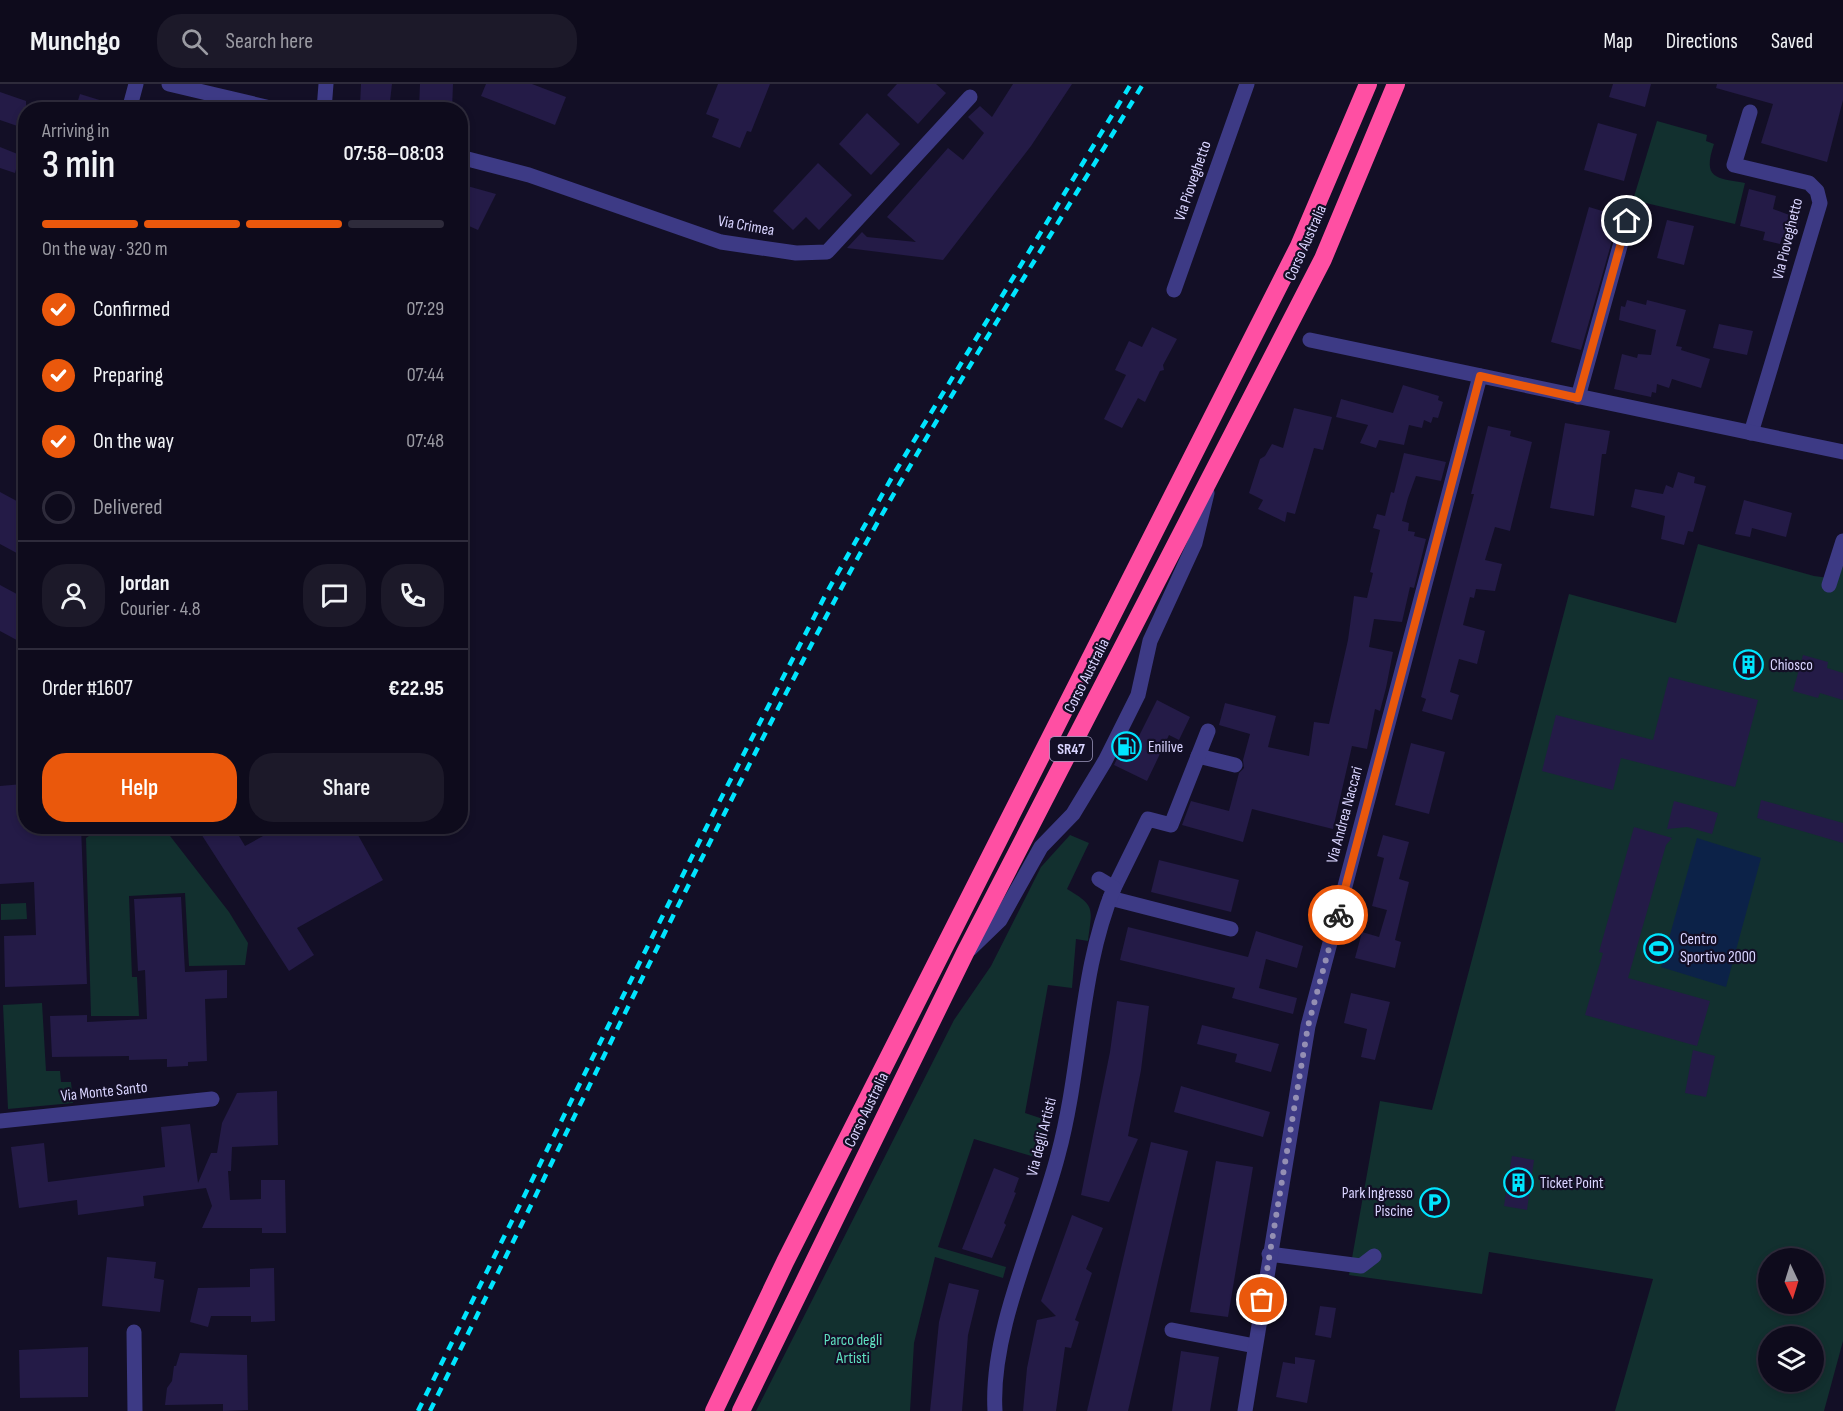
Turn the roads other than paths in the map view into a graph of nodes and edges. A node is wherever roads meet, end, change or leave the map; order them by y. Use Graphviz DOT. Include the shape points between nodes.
graph roads {
  1 [pos="136,84"];
  2 [pos="169,84"];
  3 [pos="326,84"];
  4 [pos="1247,84"];
  5 [pos="1368,84"];
  6 [pos="1396,84"];
  7 [pos="970,97"];
  8 [pos="131,102"];
  9 [pos="245,102"];
  10 [pos="325,102"];
  11 [pos="1750,112"];
  12 [pos="468,159"];
  13 [pos="1627,221"];
  14 [pos="1174,290"];
  15 [pos="1310,340"];
  16 [pos="1480,376"];
  17 [pos="1578,398"];
  18 [pos="1751,433"];
  19 [pos="1843,452"];
  20 [pos="1210,481"];
  21 [pos="1843,541"];
  22 [pos="1829,585"];
  23 [pos="1208,731"];
  24 [pos="1198,756"];
  25 [pos="1235,765"];
  26 [pos="1100,879"];
  27 [pos="1112,893"];
  28 [pos="1231,929"];
  29 [pos="965,953"];
  30 [pos="212,1099"];
  31 [pos="0,1121"];
  32 [pos="1269,1254"];
  33 [pos="1374,1256"];
  34 [pos="1172,1330"];
  35 [pos="134,1332"];
  36 [pos="1255,1346"];
  37 [pos="742,1410"];
  38 [pos="135,1411"];
  39 [pos="714,1411"];
  40 [pos="995,1411"];
  41 [pos="1245,1411"];
  1 -- 8 [label="street"];
  2 -- 9 [label="street"];
  3 -- 10 [label="street"];
  4 -- 14 [label="street, Via Pioveghetto"];
  5 -- 39 [label="highway, Corso Australia / SR47" via="1299,246 785,1262"];
  6 -- 20 [label="highway, Corso Australia / SR47" via="1323,259"];
  7 -- 12 [label="street, Via Crimea" via="827,252 796,253 721,242 529,175"];
  11 -- 18 [label="street, Via Pioveghetto" via="1734,165 1809,183 1817,191 1820,203"];
  13 -- 17 [label="street"];
  15 -- 16 [label="street"];
  16 -- 17 [label="street"];
  16 -- 32 [label="street, Via Andrea Naccari" via="1308,1026"];
  17 -- 18 [label="street"];
  18 -- 19 [label="street"];
  20 -- 29 [label="highway, Corso Australia / SR47"];
  20 -- 29 [label="street" via="1195,543 1150,641 1138,695 1105,761 1073,814 1041,847 1000,920"];
  21 -- 22 [label="street"];
  23 -- 24 [label="street"];
  24 -- 25 [label="street"];
  24 -- 27 [label="street, Via degli Artisti" via="1171,825 1148,819"];
  26 -- 27 [label="street"];
  27 -- 28 [label="street"];
  27 -- 40 [label="street, Via degli Artisti" via="1094,948 1058,1156 1006,1327"];
  29 -- 37 [label="highway, Corso Australia / SR47"];
  30 -- 31 [label="street, Via Monte Santo"];
  32 -- 33 [label="street" via="1360,1266"];
  32 -- 36 [label="street, Via Andrea Naccari"];
  34 -- 36 [label="street"];
  35 -- 38 [label="street"];
  36 -- 41 [label="street, Via Andrea Naccari"];
}
